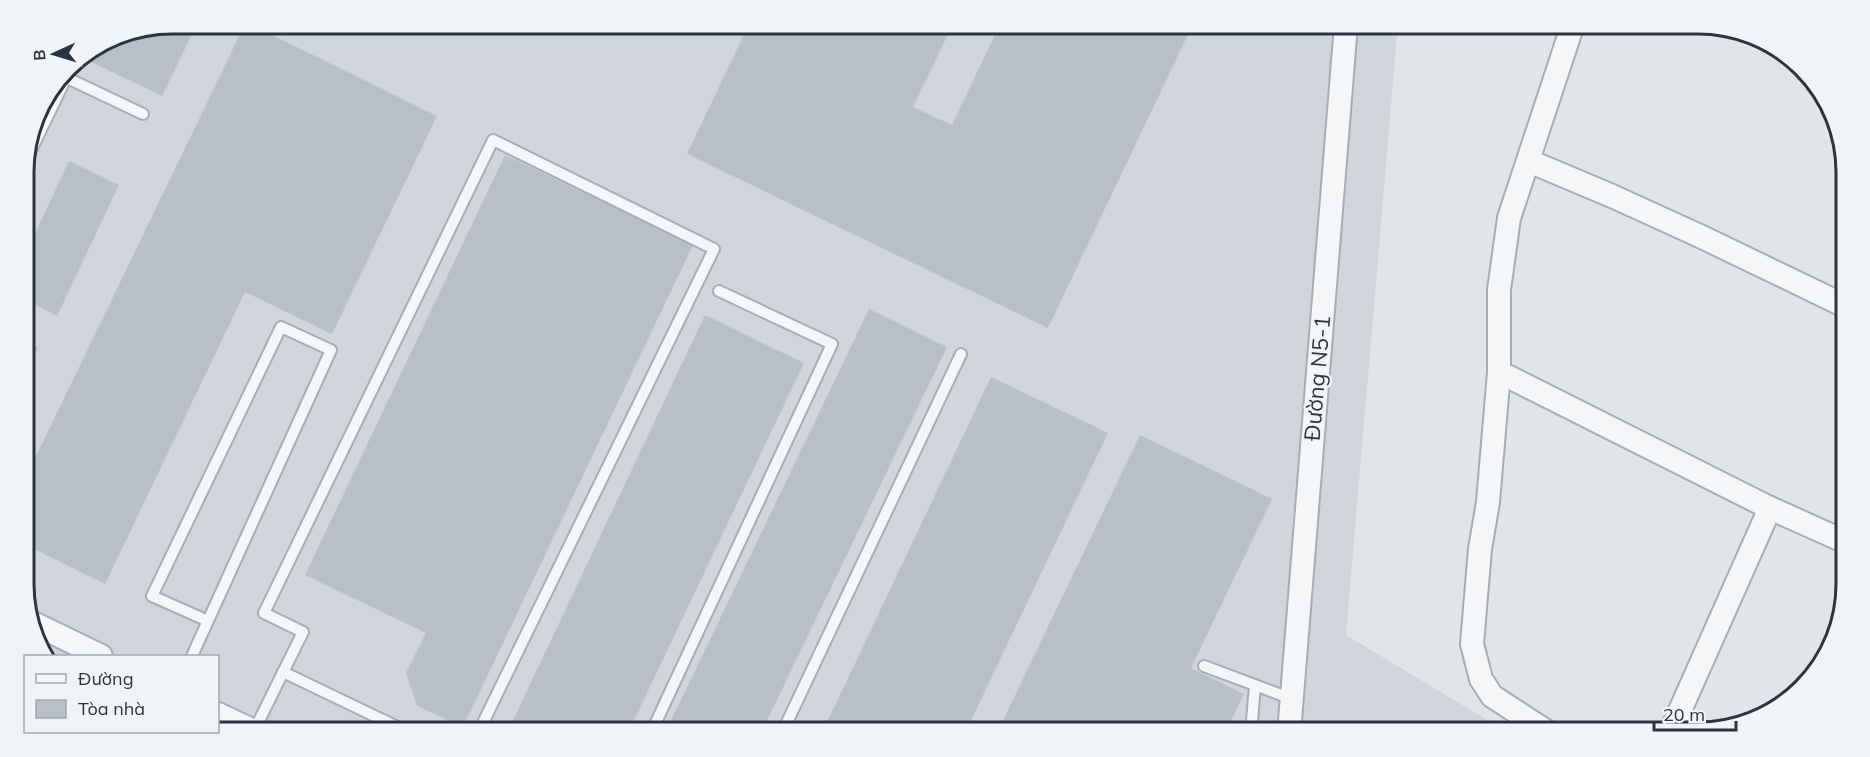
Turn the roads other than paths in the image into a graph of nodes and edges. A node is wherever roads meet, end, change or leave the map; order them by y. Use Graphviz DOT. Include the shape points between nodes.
graph roads {
  1 [pos="1345,34"];
  2 [pos="1570,34"];
  3 [pos="79,84"];
  4 [pos="143,114"];
  5 [pos="1529,161"];
  6 [pos="719,291"];
  7 [pos="1836,302"];
  8 [pos="961,354"];
  9 [pos="1499,372"];
  10 [pos="1770,508"];
  11 [pos="1836,538"];
  12 [pos="208,621"];
  13 [pos="41,627"];
  14 [pos="97,655"];
  15 [pos="193,655"];
  16 [pos="1204,666"];
  17 [pos="284,672"];
  18 [pos="1255,685"];
  19 [pos="1292,699"];
  20 [pos="243,722"];
  21 [pos="387,722"];
  22 [pos="483,722"];
  23 [pos="656,722"];
  24 [pos="787,722"];
  25 [pos="1252,722"];
  26 [pos="1290,722"];
  27 [pos="1532,722"];
  28 [pos="1675,722"];
  1 -- 19 [label="street, Đường N5-1"];
  2 -- 5 [label="street"];
  3 -- 4 [label="lane"];
  5 -- 7 [label="street"];
  5 -- 9 [label="street" via="1506,238 1499,290"];
  6 -- 23 [label="lane" via="832,344"];
  8 -- 24 [label="lane"];
  9 -- 10 [label="street"];
  9 -- 27 [label="street" via="1472,644 1481,679 1492,696"];
  10 -- 11 [label="street"];
  10 -- 28 [label="street"];
  12 -- 12 [label="lane" via="331,350 281,327 152,596"];
  12 -- 15 [label="lane"];
  13 -- 14 [label="street"];
  16 -- 18 [label="lane"];
  17 -- 20 [label="lane"];
  17 -- 21 [label="lane"];
  17 -- 22 [label="lane" via="303,632 264,613 493,140 714,249"];
  18 -- 19 [label="lane"];
  18 -- 25 [label="lane"];
  19 -- 26 [label="street, Đường N5-1"];
}
